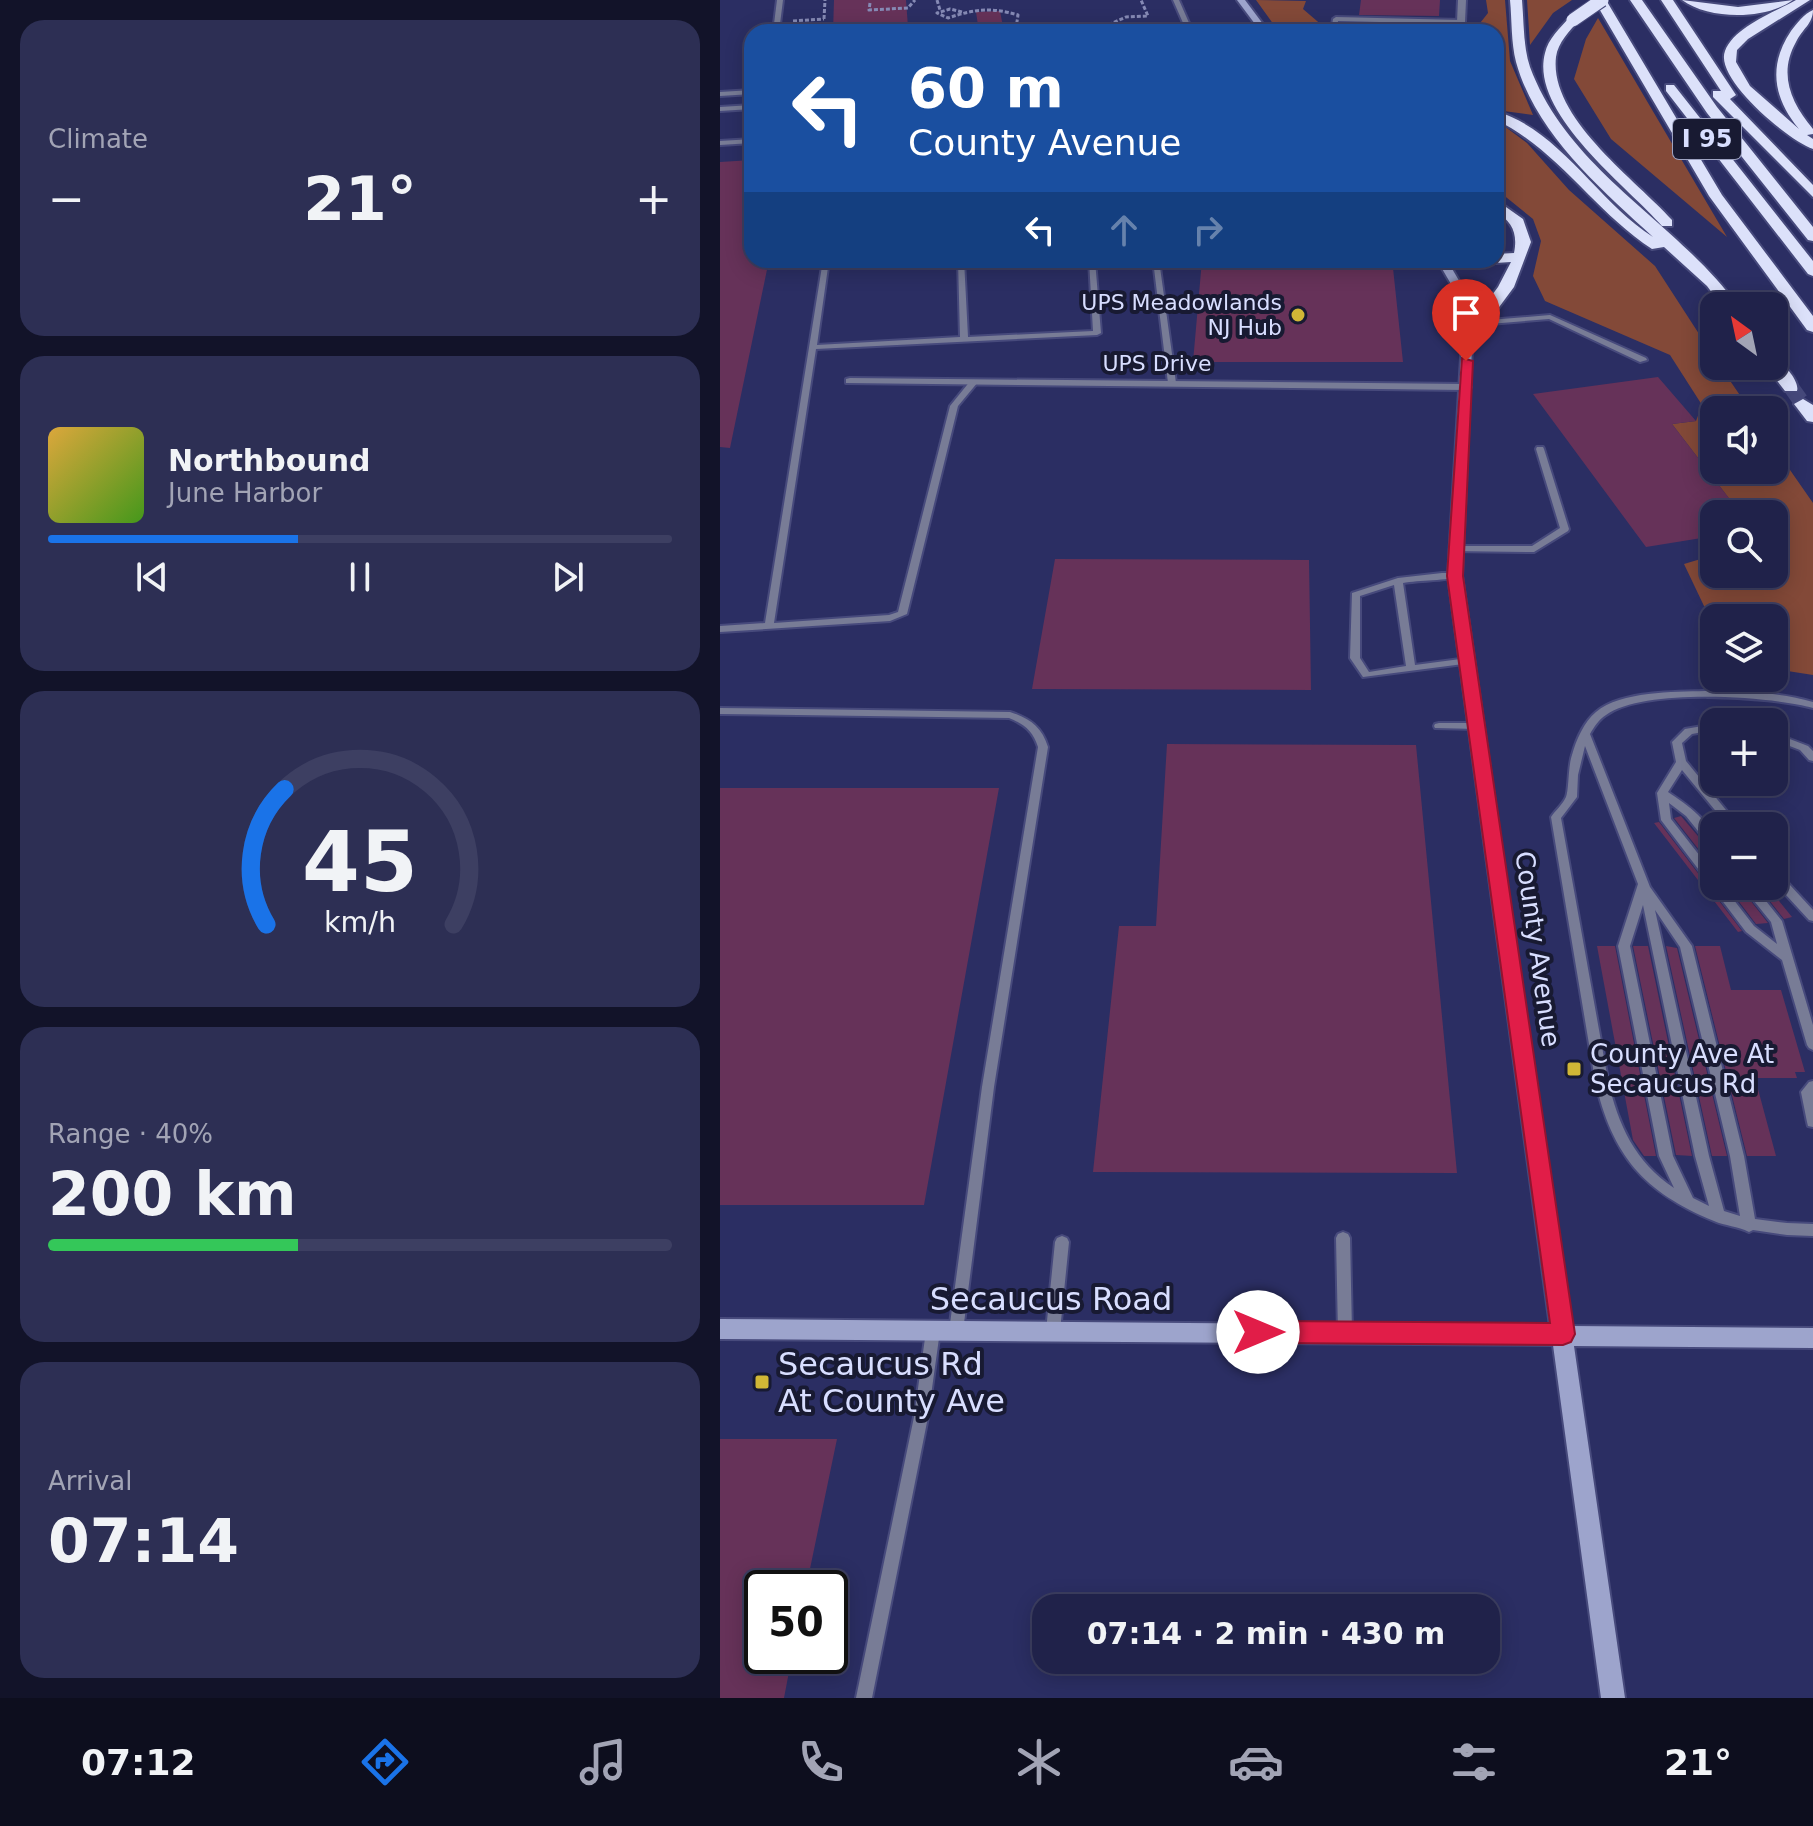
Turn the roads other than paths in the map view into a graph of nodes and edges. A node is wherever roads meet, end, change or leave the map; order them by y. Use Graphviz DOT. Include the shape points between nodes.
graph roads {
  1 [pos="780,0"];
  2 [pos="1176,0"];
  3 [pos="1241,0"];
  4 [pos="1462,0"];
  5 [pos="1516,0"];
  6 [pos="1601,0"];
  7 [pos="1611,0"];
  8 [pos="1636,0"];
  9 [pos="1647,0"];
  10 [pos="1667,0"];
  11 [pos="1688,0"];
  12 [pos="1787,0"];
  13 [pos="1804,0"];
  14 [pos="1813,13"];
  15 [pos="1461,22"];
  16 [pos="777,24"];
  17 [pos="1186,24"];
  18 [pos="1259,24"];
  19 [pos="1335,24"];
  20 [pos="744,92"];
  21 [pos="720,94"];
  22 [pos="744,108"];
  23 [pos="720,109"];
  24 [pos="1504,119"];
  25 [pos="1813,136"];
  26 [pos="744,142"];
  27 [pos="720,143"];
  28 [pos="1813,145"];
  29 [pos="1795,174"];
  30 [pos="1813,193"];
  31 [pos="1504,211"];
  32 [pos="1813,237"];
  33 [pos="1520,257"];
  34 [pos="1504,260"];
  35 [pos="825,268"];
  36 [pos="961,268"];
  37 [pos="1093,268"];
  38 [pos="1157,268"];
  39 [pos="1447,268"];
  40 [pos="1813,271"];
  41 [pos="1714,284"];
  42 [pos="1720,292"];
  43 [pos="1813,327"];
  44 [pos="1472,328"];
  45 [pos="964,340"];
  46 [pos="813,347"];
  47 [pos="1643,360"];
  48 [pos="1786,380"];
  49 [pos="850,381"];
  50 [pos="974,382"];
  51 [pos="1172,383"];
  52 [pos="1465,387"];
  53 [pos="1791,387"];
  54 [pos="1540,449"];
  55 [pos="1454,549"];
  56 [pos="1455,576"];
  57 [pos="1398,581"];
  58 [pos="769,626"];
  59 [pos="720,629"];
  60 [pos="1468,661"];
  61 [pos="1411,668"];
  62 [pos="1813,705"];
  63 [pos="720,711"];
  64 [pos="1439,726"];
  65 [pos="1478,726"];
  66 [pos="1700,729"];
  67 [pos="1586,735"];
  68 [pos="1788,742"];
  69 [pos="1813,758"];
  70 [pos="1681,762"];
  71 [pos="1662,793"];
  72 [pos="1722,812"];
  73 [pos="1700,826"];
  74 [pos="1700,864"];
  75 [pos="1644,885"];
  76 [pos="1788,890"];
  77 [pos="1728,900"];
  78 [pos="1759,900"];
  79 [pos="1813,917"];
  80 [pos="1787,958"];
  81 [pos="1813,1045"];
  82 [pos="1813,1086"];
  83 [pos="1813,1122"];
  84 [pos="1688,1202"];
  85 [pos="1719,1217"];
  86 [pos="1749,1226"];
  87 [pos="1813,1230"];
  88 [pos="1343,1238"];
  89 [pos="1062,1242"];
  90 [pos="720,1329"];
  91 [pos="933,1331"];
  92 [pos="956,1331"];
  93 [pos="1053,1331"];
  94 [pos="1345,1332"];
  95 [pos="1563,1334"];
  96 [pos="1813,1338"];
  97 [pos="864,1698"];
  98 [pos="1613,1698"];
  1 -- 16 [label="lane"];
  2 -- 17 [label="lane"];
  3 -- 18 [label="main road"];
  4 -- 15 [label="street"];
  5 -- 41 [label="highway" via="1524,66 1549,119 1589,166"];
  6 -- 41 [label="highway, bridge" via="1573,20 1551,53 1550,78 1557,97 1575,126 1648,198"];
  6 -- 43 [label="highway" via="1716,196"];
  7 -- 40 [label="highway, I 95" via="1694,122"];
  8 -- 32 [label="highway, I 95" via="1717,116"];
  9 -- 29 [label="highway" via="1724,100"];
  10 -- 29 [label="highway" via="1734,103"];
  11 -- 12 [label="highway" via="1742,11"];
  13 -- 28 [label="highway" via="1741,39 1729,60 1737,78 1774,116"];
  14 -- 25 [label="highway" via="1788,44 1781,82 1786,103"];
  15 -- 19 [label="lane" via="1336,19"];
  20 -- 21 [label="lane"];
  22 -- 23 [label="lane"];
  24 -- 41 [label="highway" via="1530,131 1626,226"];
  26 -- 27 [label="lane"];
  29 -- 30 [label="highway"];
  31 -- 33 [label="highway" via="1521,226"];
  33 -- 34 [label="highway"];
  33 -- 44 [label="highway"];
  35 -- 46 [label="lane"];
  36 -- 45 [label="lane"];
  37 -- 45 [label="lane" via="1097,333"];
  38 -- 51 [label="lane"];
  39 -- 44 [label="main road, County Avenue"];
  41 -- 42 [label="highway"];
  44 -- 47 [label="lane" via="1550,317"];
  44 -- 52 [label="main road, County Avenue"];
  45 -- 46 [label="lane"];
  46 -- 58 [label="lane"];
  48 -- 53 [label="highway"];
  49 -- 50 [label="street, UPS Drive"];
  50 -- 51 [label="street, UPS Drive"];
  50 -- 58 [label="lane" via="954,406 902,614"];
  51 -- 52 [label="street, UPS Drive"];
  52 -- 55 [label="main road, County Avenue"];
  54 -- 55 [label="lane" via="1565,529 1534,549"];
  55 -- 56 [label="main road, County Avenue"];
  56 -- 57 [label="lane"];
  56 -- 60 [label="main road, County Avenue"];
  57 -- 61 [label="lane"];
  57 -- 61 [label="lane" via="1355,595 1355,658 1366,675"];
  58 -- 59 [label="lane"];
  60 -- 61 [label="lane"];
  60 -- 65 [label="main road, County Avenue"];
  62 -- 67 [label="lane" via="1759,695 1653,698 1602,711"];
  63 -- 92 [label="lane" via="1010,715 1040,735 1043,747 988,1087"];
  64 -- 65 [label="lane"];
  65 -- 95 [label="main road, County Avenue"];
  66 -- 70 [label="lane" via="1677,742"];
  67 -- 75 [label="lane"];
  67 -- 84 [label="lane" via="1571,767 1572,797 1556,817 1604,1091 1623,1143 1647,1174"];
  68 -- 69 [label="lane"];
  70 -- 71 [label="lane"];
  70 -- 72 [label="lane"];
  71 -- 73 [label="lane"];
  71 -- 74 [label="lane" via="1666,820"];
  75 -- 84 [label="lane" via="1624,946 1666,1156"];
  75 -- 85 [label="lane"];
  75 -- 86 [label="lane" via="1686,946"];
  76 -- 79 [label="lane"];
  77 -- 80 [label="lane" via="1750,929"];
  78 -- 80 [label="lane" via="1776,921"];
  80 -- 81 [label="lane"];
  82 -- 83 [label="lane" via="1807,1092"];
  84 -- 85 [label="lane"];
  85 -- 86 [label="lane"];
  86 -- 87 [label="lane"];
  88 -- 94 [label="lane"];
  89 -- 93 [label="lane"];
  90 -- 91 [label="main road, Secaucus Road"];
  91 -- 92 [label="main road, Secaucus Road"];
  91 -- 97 [label="lane" via="921,1417"];
  92 -- 93 [label="main road, Secaucus Road"];
  93 -- 94 [label="main road, Secaucus Road"];
  94 -- 95 [label="main road, Secaucus Road"];
  95 -- 96 [label="main road, Secaucus Road"];
  95 -- 98 [label="main road, County Avenue"];
}
